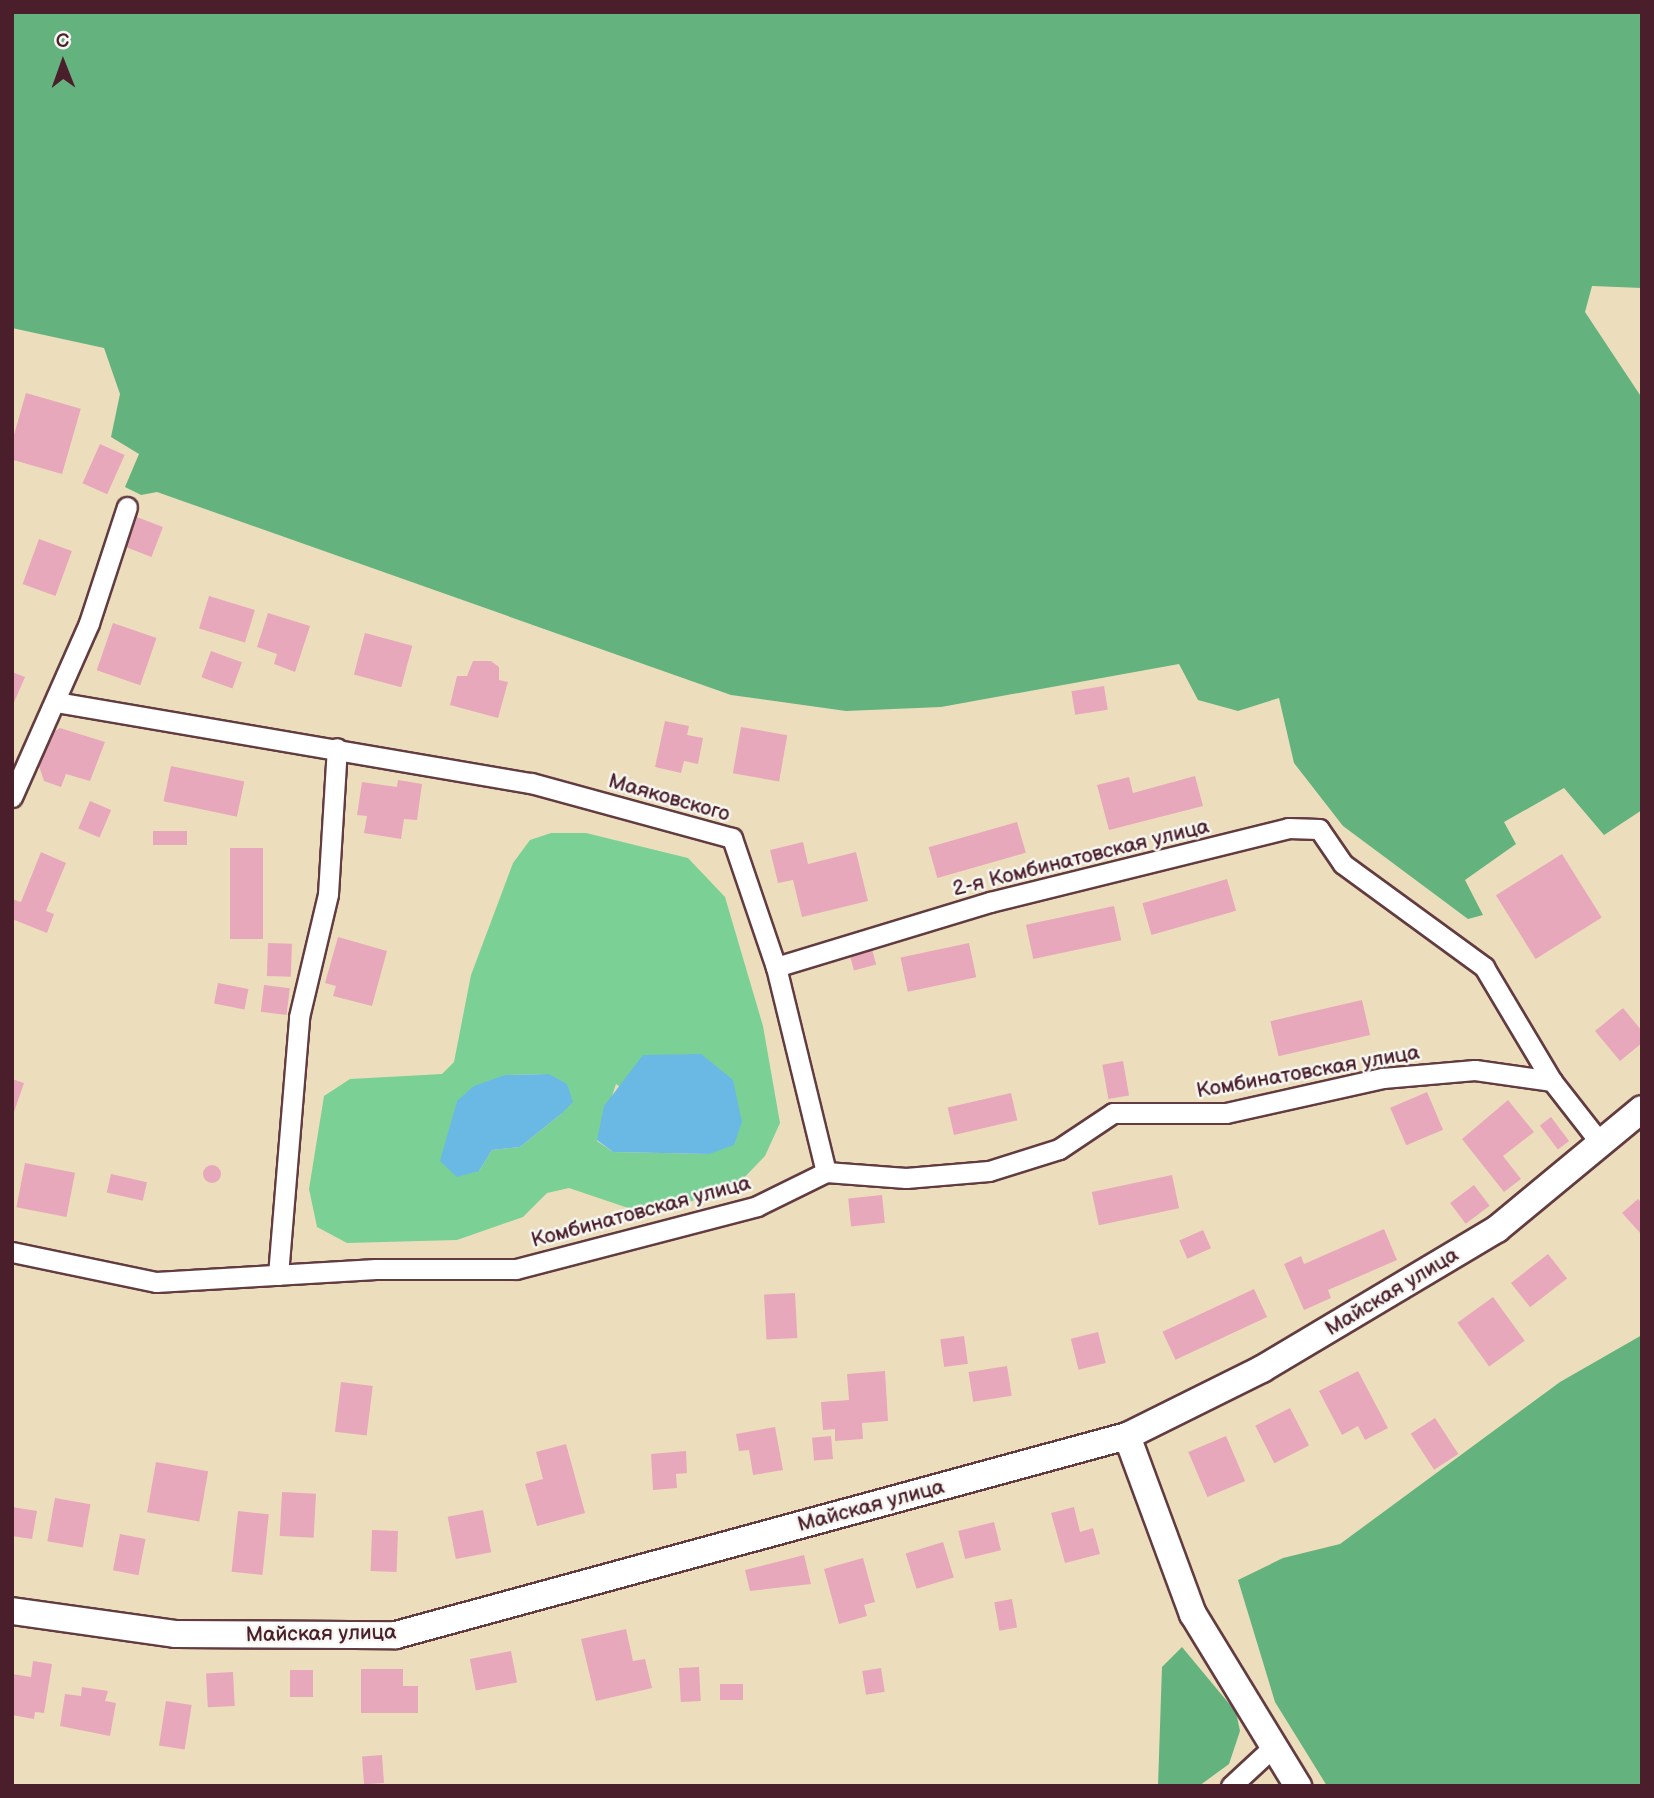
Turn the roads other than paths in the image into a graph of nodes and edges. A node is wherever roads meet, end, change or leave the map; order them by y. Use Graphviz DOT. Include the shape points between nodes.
graph roads {
  1 [pos="127,507"];
  2 [pos="56,702"];
  3 [pos="337,748"];
  4 [pos="12,797"];
  5 [pos="776,967"];
  6 [pos="1552,1081"];
  7 [pos="1642,1109"];
  8 [pos="1602,1145"];
  9 [pos="826,1172"];
  10 [pos="12,1252"];
  11 [pos="278,1275"];
  12 [pos="1127,1436"];
  13 [pos="12,1612"];
  14 [pos="1272,1748"];
  15 [pos="1231,1786"];
  16 [pos="1298,1786"];
  1 -- 2 [label="street"];
  2 -- 3 [label="street, Маяковского"];
  2 -- 4 [label="street"];
  3 -- 5 [label="street, Маяковского" via="531,783 732,838"];
  3 -- 11 [label="street" via="328,894 299,1017"];
  5 -- 6 [label="street, 2-я Комбинатовская улица" via="990,902 1288,828 1319,829 1343,864 1379,884 1484,967"];
  5 -- 9 [label="street, Маяковского"];
  6 -- 8 [label="street"];
  6 -- 9 [label="street, Комбинатовская улица" via="1475,1070 1382,1078 1226,1113 1113,1113 1059,1149 989,1171 906,1178"];
  7 -- 8 [label="street, Майская улица"];
  8 -- 12 [label="street, Майская улица" via="1497,1229 1262,1369"];
  9 -- 11 [label="street, Комбинатовская улица" via="757,1206 516,1269"];
  10 -- 11 [label="street, Комбинатовская улица" via="156,1282"];
  12 -- 13 [label="street, Майская улица" via="396,1635 176,1634"];
  12 -- 14 [label="street" via="1193,1614"];
  14 -- 15 [label="street"];
  14 -- 16 [label="street"];
}
